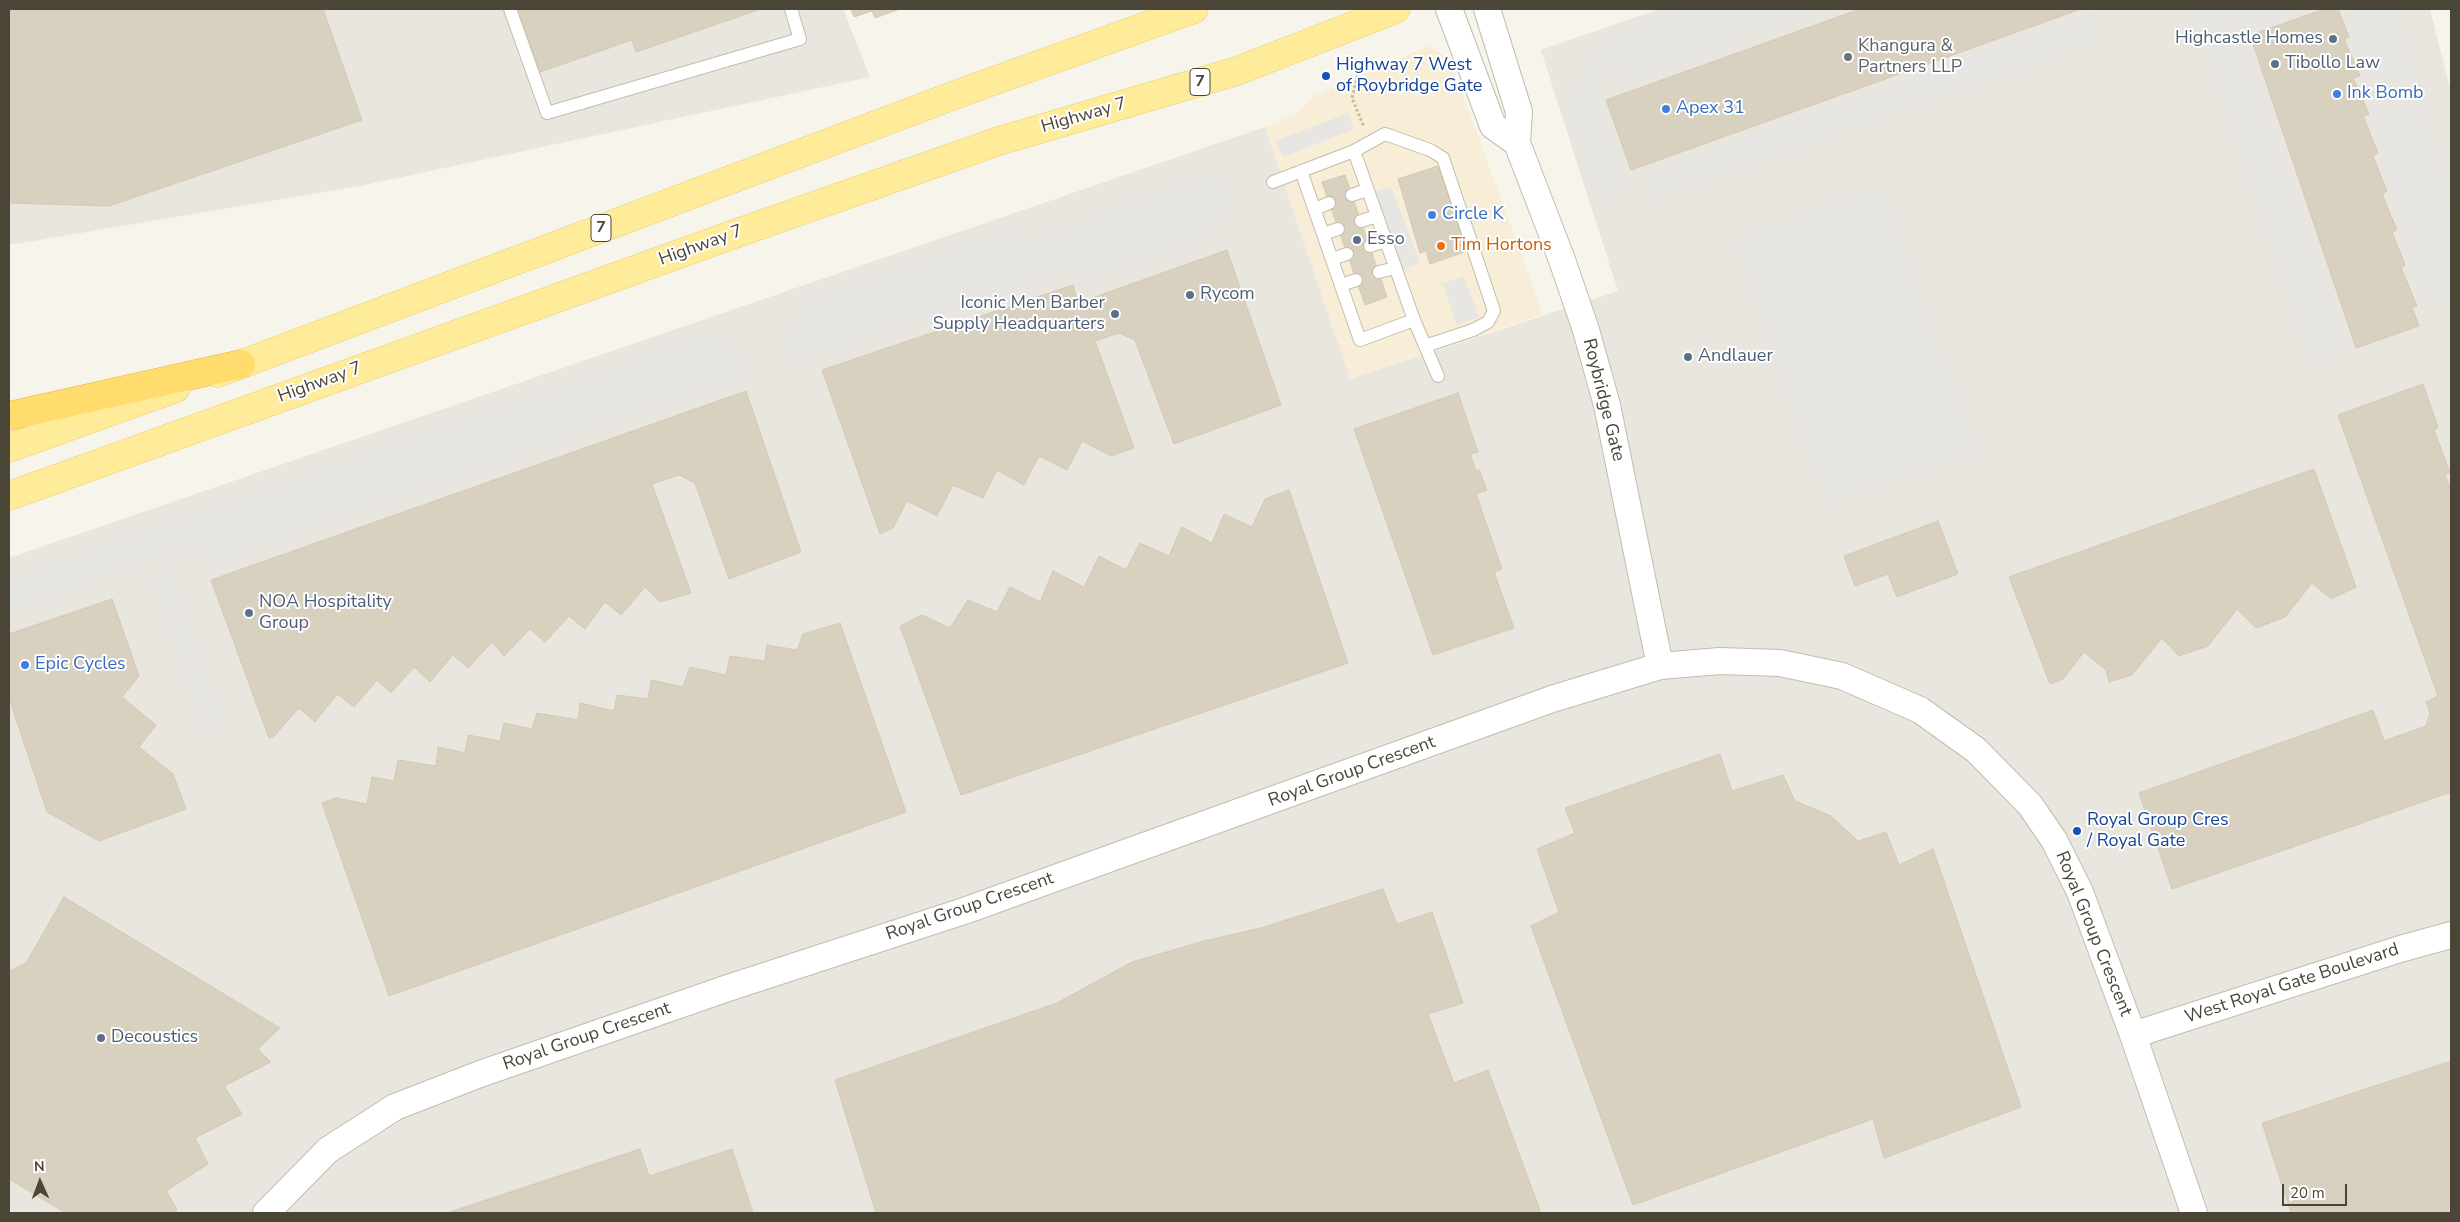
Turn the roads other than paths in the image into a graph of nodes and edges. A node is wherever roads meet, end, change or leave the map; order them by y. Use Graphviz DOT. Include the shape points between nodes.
graph roads {
  1 [pos="510,9"];
  2 [pos="791,9"];
  3 [pos="1194,9"];
  4 [pos="1396,9"];
  5 [pos="1449,9"];
  6 [pos="1487,9"];
  7 [pos="1517,143"];
  8 [pos="1354,151"];
  9 [pos="1301,171"];
  10 [pos="1273,182"];
  11 [pos="1367,190"];
  12 [pos="1352,195"];
  13 [pos="1330,203"];
  14 [pos="1314,209"];
  15 [pos="1377,216"];
  16 [pos="1361,222"];
  17 [pos="1338,230"];
  18 [pos="1323,234"];
  19 [pos="1386,241"];
  20 [pos="1370,246"];
  21 [pos="1347,254"];
  22 [pos="1332,259"];
  23 [pos="1395,268"];
  24 [pos="1379,272"];
  25 [pos="1356,280"];
  26 [pos="1341,285"];
  27 [pos="1414,320"];
  28 [pos="1425,346"];
  29 [pos="241,364"];
  30 [pos="1438,376"];
  31 [pos="9,416"];
  32 [pos="9,448"];
  33 [pos="9,496"];
  34 [pos="1660,666"];
  35 [pos="2451,935"];
  36 [pos="2133,1036"];
  37 [pos="266,1213"];
  38 [pos="2194,1213"];
  1 -- 2 [label="lane" via="547,113 800,40"];
  3 -- 29 [label="main road, 7" via="971,89"];
  4 -- 33 [label="main road, Highway 7 / 7" via="1237,71 999,141 773,220"];
  5 -- 7 [label="street" via="1493,126"];
  6 -- 7 [label="street, Roybridge Gate" via="1519,112"];
  7 -- 34 [label="street, Roybridge Gate" via="1571,286 1608,405"];
  8 -- 9 [label="lane"];
  8 -- 11 [label="lane"];
  8 -- 28 [label="lane" via="1385,134 1443,158 1494,311 1488,322 1473,330"];
  9 -- 10 [label="lane"];
  9 -- 14 [label="lane"];
  11 -- 12 [label="lane"];
  11 -- 15 [label="lane"];
  13 -- 14 [label="lane"];
  14 -- 18 [label="lane"];
  15 -- 16 [label="lane"];
  15 -- 19 [label="lane"];
  17 -- 18 [label="lane"];
  18 -- 22 [label="lane"];
  19 -- 20 [label="lane"];
  19 -- 23 [label="lane"];
  21 -- 22 [label="lane"];
  22 -- 26 [label="lane"];
  23 -- 24 [label="lane"];
  23 -- 27 [label="lane"];
  25 -- 26 [label="lane"];
  26 -- 27 [label="lane" via="1360,340"];
  27 -- 28 [label="lane"];
  28 -- 30 [label="lane"];
  29 -- 31 [label="highway"];
  29 -- 32 [label="main road, 7"];
  34 -- 36 [label="street, Royal Group Crescent" via="1780,663 1842,676 1920,710 1976,750 2030,805 2054,840 2080,892"];
  34 -- 37 [label="street, Royal Group Crescent" via="1552,699 964,911 728,988 395,1107 328,1150"];
  35 -- 36 [label="street, West Royal Gate Boulevard"];
  36 -- 38 [label="street, Royal Group Crescent"];
}
